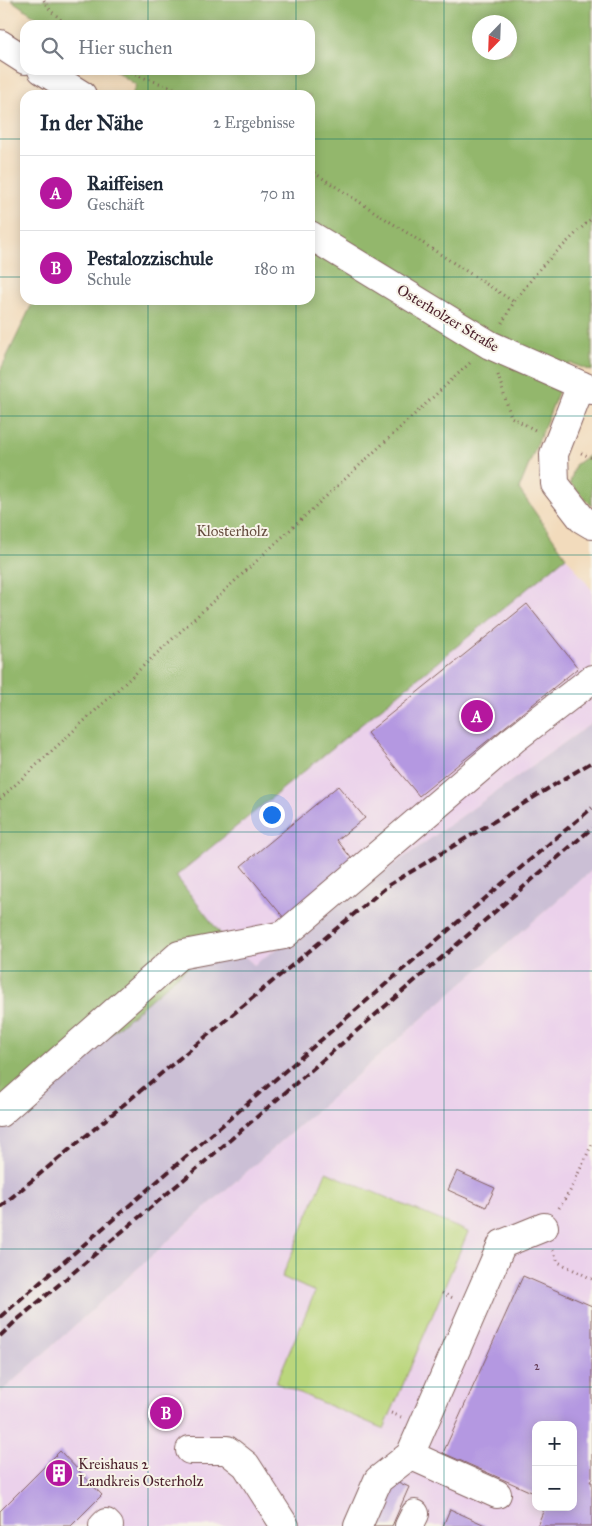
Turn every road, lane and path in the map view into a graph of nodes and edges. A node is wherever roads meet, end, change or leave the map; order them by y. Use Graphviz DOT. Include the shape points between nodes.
graph roads {
  1 [pos="44,0"];
  2 [pos="61,20"];
  3 [pos="0,44"];
  4 [pos="20,57"];
  5 [pos="50,75"];
  6 [pos="136,75"];
  7 [pos="74,90"];
  8 [pos="179,90"];
  9 [pos="315,173"];
  10 [pos="592,218"];
  11 [pos="315,238"];
  12 [pos="514,302"];
  13 [pos="490,345"];
  14 [pos="586,387"];
  15 [pos="559,443"];
  16 [pos="592,458"];
  17 [pos="592,525"];
  18 [pos="592,679"];
  19 [pos="0,799"];
  20 [pos="0,1113"];
  21 [pos="592,1144"];
  22 [pos="544,1227"];
  23 [pos="592,1279"];
  24 [pos="190,1450"];
  25 [pos="410,1455"];
  26 [pos="497,1494"];
  27 [pos="103,1526"];
  28 [pos="109,1526"];
  29 [pos="285,1526"];
  30 [pos="358,1526"];
  1 -- 2 [label="path"];
  3 -- 4 [label="street"];
  5 -- 7 [label="street"];
  6 -- 8 [label="path"];
  9 -- 12 [label="path"];
  10 -- 12 [label="path" via="541,267"];
  11 -- 13 [label="street, Osterholzer Straße"];
  12 -- 13 [label="path"];
  13 -- 14 [label="street, Osterholzer Straße"];
  13 -- 15 [label="path" via="511,417"];
  13 -- 19 [label="path"];
  14 -- 15 [label="street"];
  15 -- 16 [label="path"];
  15 -- 17 [label="street" via="554,454 555,484 582,519"];
  18 -- 20 [label="street" via="513,740 284,935 179,955"];
  21 -- 22 [label="path" via="570,1191"];
  22 -- 23 [label="path" via="558,1262"];
  22 -- 25 [label="street" via="502,1244"];
  24 -- 29 [label="street" via="228,1450 246,1465"];
  25 -- 26 [label="street"];
  25 -- 30 [label="street" via="378,1480"];
  27 -- 28 [label="street" via="106,1523"];
}
